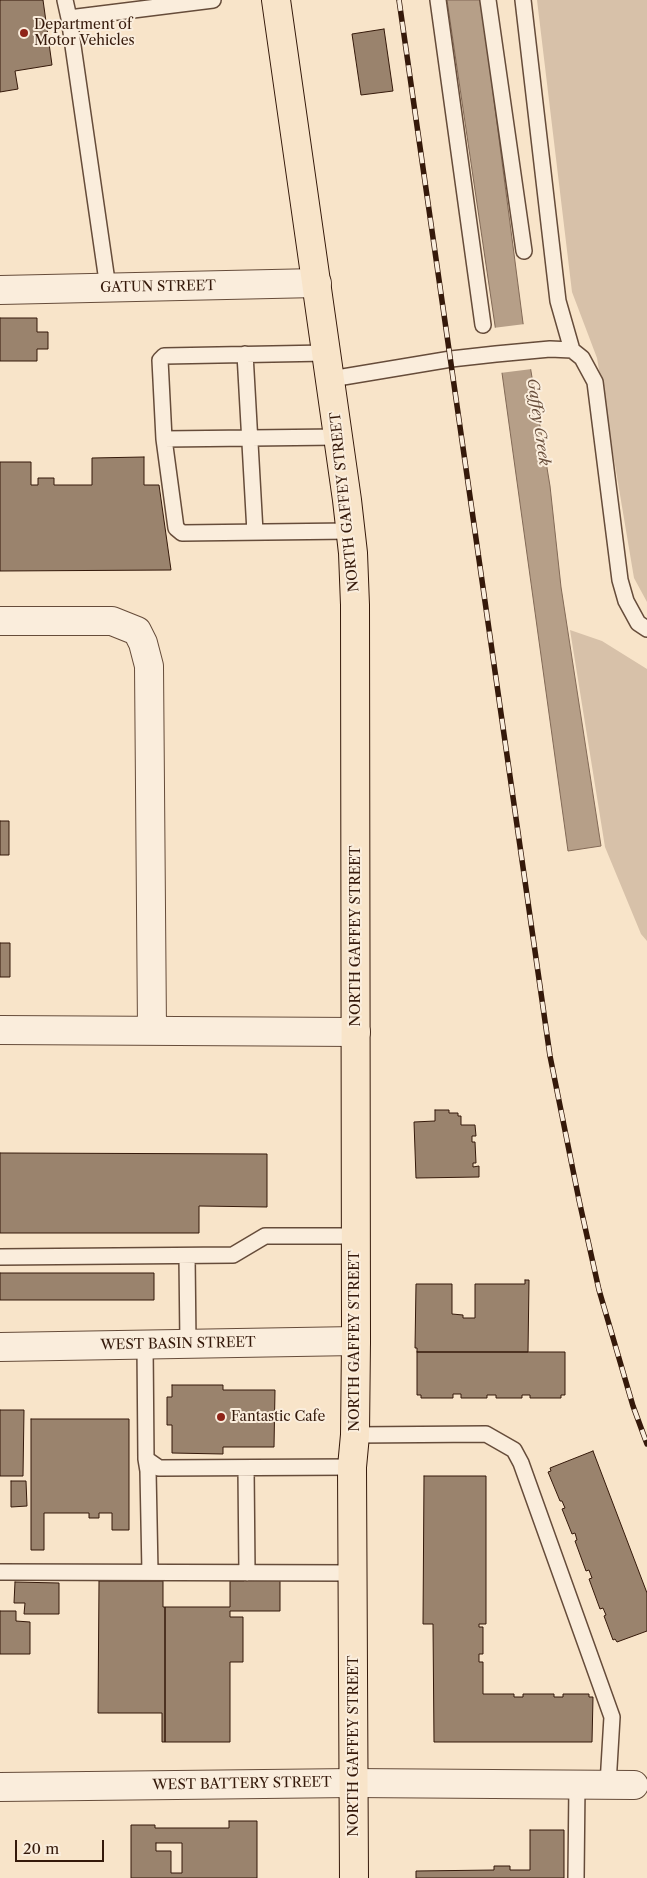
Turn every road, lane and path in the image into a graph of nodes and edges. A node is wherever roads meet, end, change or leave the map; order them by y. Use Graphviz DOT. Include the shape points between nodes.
graph roads {
  1 [pos="65,0"];
  2 [pos="213,0"];
  3 [pos="276,0"];
  4 [pos="438,0"];
  5 [pos="488,0"];
  6 [pos="523,0"];
  7 [pos="69,18"];
  8 [pos="524,250"];
  9 [pos="317,283"];
  10 [pos="108,288"];
  11 [pos="0,290"];
  12 [pos="483,325"];
  13 [pos="572,350"];
  14 [pos="245,354"];
  15 [pos="329,366"];
  16 [pos="338,437"];
  17 [pos="250,438"];
  18 [pos="164,439"];
  19 [pos="350,531"];
  20 [pos="255,532"];
  21 [pos="0,621"];
  22 [pos="647,629"];
  23 [pos="0,1030"];
  24 [pos="152,1030"];
  25 [pos="356,1032"];
  26 [pos="356,1236"];
  27 [pos="187,1256"];
  28 [pos="0,1257"];
  29 [pos="356,1341"];
  30 [pos="188,1344"];
  31 [pos="145,1345"];
  32 [pos="0,1347"];
  33 [pos="355,1435"];
  34 [pos="146,1459"];
  35 [pos="352,1467"];
  36 [pos="246,1468"];
  37 [pos="0,1572"];
  38 [pos="150,1572"];
  39 [pos="247,1573"];
  40 [pos="354,1573"];
  41 [pos="352,1783"];
  42 [pos="577,1784"];
  43 [pos="621,1784"];
  44 [pos="0,1786"];
  45 [pos="354,1878"];
  46 [pos="576,1878"];
  1 -- 7 [label="lane"];
  2 -- 7 [label="lane"];
  3 -- 9 [label="main road, NORTH GAFFEY STREET"];
  4 -- 12 [label="lane"];
  5 -- 8 [label="lane"];
  6 -- 13 [label="lane" via="558,301"];
  7 -- 10 [label="lane"];
  9 -- 10 [label="street, GATUN STREET"];
  9 -- 15 [label="main road, NORTH GAFFEY STREET"];
  10 -- 11 [label="street, GATUN STREET"];
  13 -- 15 [label="lane" via="530,350 451,359"];
  13 -- 22 [label="lane" via="582,358 595,382 620,580 626,601 638,623"];
  14 -- 15 [label="lane"];
  14 -- 17 [label="lane"];
  14 -- 18 [label="lane" via="161,358"];
  15 -- 16 [label="main road, NORTH GAFFEY STREET"];
  16 -- 17 [label="lane"];
  16 -- 19 [label="main road, NORTH GAFFEY STREET"];
  17 -- 18 [label="lane"];
  17 -- 20 [label="lane"];
  18 -- 20 [label="lane" via="176,528 182,532"];
  19 -- 20 [label="lane"];
  19 -- 25 [label="main road, NORTH GAFFEY STREET" via="357,710"];
  21 -- 24 [label="street" via="112,621 137,631 143,643 149,666"];
  23 -- 24 [label="street"];
  24 -- 25 [label="street"];
  25 -- 26 [label="main road, NORTH GAFFEY STREET"];
  26 -- 27 [label="lane" via="265,1236 233,1255"];
  26 -- 29 [label="main road, NORTH GAFFEY STREET"];
  27 -- 28 [label="lane"];
  27 -- 30 [label="lane"];
  29 -- 30 [label="street, WEST BASIN STREET"];
  29 -- 33 [label="main road, NORTH GAFFEY STREET"];
  30 -- 31 [label="street, WEST BASIN STREET"];
  31 -- 32 [label="street, WEST BASIN STREET"];
  31 -- 34 [label="lane"];
  33 -- 35 [label="main road, NORTH GAFFEY STREET"];
  33 -- 43 [label="lane" via="486,1434 514,1450 612,1717"];
  34 -- 36 [label="lane" via="159,1468"];
  34 -- 38 [label="lane"];
  35 -- 36 [label="lane"];
  35 -- 40 [label="main road, NORTH GAFFEY STREET"];
  36 -- 39 [label="lane"];
  37 -- 38 [label="lane"];
  38 -- 39 [label="lane"];
  39 -- 40 [label="lane"];
  40 -- 41 [label="main road, NORTH GAFFEY STREET"];
  41 -- 42 [label="street, WEST BATTERY STREET"];
  41 -- 44 [label="street, WEST BATTERY STREET"];
  41 -- 45 [label="main road, NORTH GAFFEY STREET"];
  42 -- 43 [label="street, WEST BATTERY STREET"];
  42 -- 46 [label="lane"];
}
